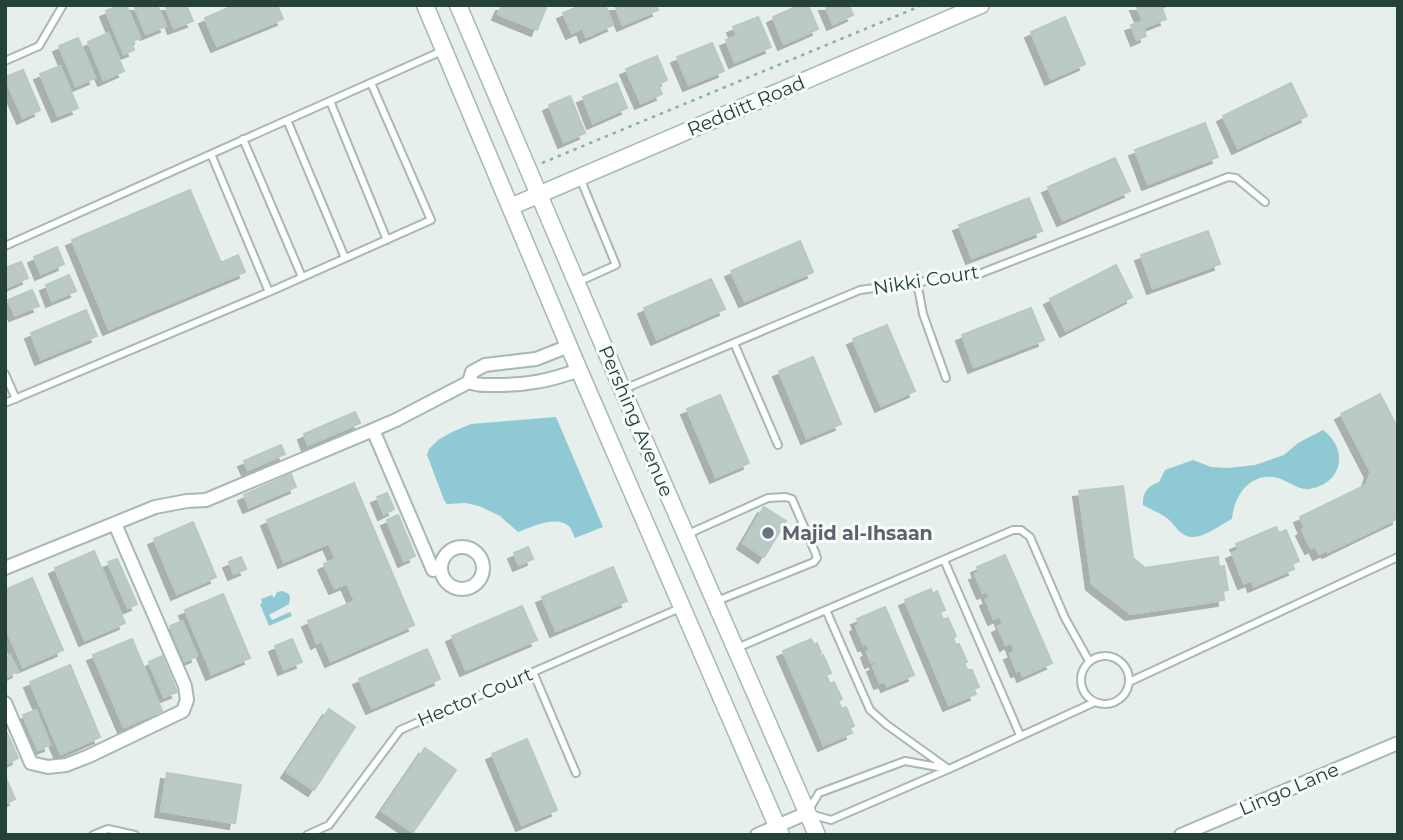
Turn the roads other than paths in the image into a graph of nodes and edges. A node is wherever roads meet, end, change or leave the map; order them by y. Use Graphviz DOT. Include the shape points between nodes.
graph roads {
  1 [pos="63,5"];
  2 [pos="425,5"];
  3 [pos="458,5"];
  4 [pos="981,5"];
  5 [pos="444,50"];
  6 [pos="5,61"];
  7 [pos="371,83"];
  8 [pos="330,101"];
  9 [pos="287,120"];
  10 [pos="243,139"];
  11 [pos="211,153"];
  12 [pos="580,177"];
  13 [pos="538,195"];
  14 [pos="1265,202"];
  15 [pos="510,207"];
  16 [pos="387,240"];
  17 [pos="5,246"];
  18 [pos="345,258"];
  19 [pos="302,276"];
  20 [pos="917,282"];
  21 [pos="576,283"];
  22 [pos="268,292"];
  23 [pos="734,343"];
  24 [pos="569,346"];
  25 [pos="517,362"];
  26 [pos="579,370"];
  27 [pos="5,374"];
  28 [pos="946,378"];
  29 [pos="469,382"];
  30 [pos="518,385"];
  31 [pos="622,389"];
  32 [pos="16,399"];
  33 [pos="5,403"];
  34 [pos="373,430"];
  35 [pos="778,446"];
  36 [pos="115,524"];
  37 [pos="686,535"];
  38 [pos="1398,558"];
  39 [pos="944,560"];
  40 [pos="440,566"];
  41 [pos="5,568"];
  42 [pos="715,602"];
  43 [pos="682,607"];
  44 [pos="826,610"];
  45 [pos="735,649"];
  46 [pos="1089,661"];
  47 [pos="533,672"];
  48 [pos="1129,682"];
  49 [pos="1095,702"];
  50 [pos="5,703"];
  51 [pos="1020,735"];
  52 [pos="1398,743"];
  53 [pos="949,769"];
  54 [pos="576,773"];
  55 [pos="807,813"];
  56 [pos="779,831"];
  57 [pos="93,835"];
  58 [pos="135,835"];
  59 [pos="307,835"];
  60 [pos="757,835"];
  61 [pos="817,835"];
  62 [pos="1181,835"];
  1 -- 6 [label="lane" via="39,46"];
  2 -- 5 [label="street, Pershing Avenue"];
  3 -- 13 [label="street, Pershing Avenue"];
  4 -- 12 [label="street, Redditt Road"];
  5 -- 7 [label="lane"];
  5 -- 15 [label="street, Pershing Avenue"];
  7 -- 8 [label="lane"];
  7 -- 16 [label="lane" via="431,220"];
  8 -- 9 [label="lane"];
  8 -- 16 [label="lane"];
  9 -- 10 [label="lane"];
  9 -- 18 [label="lane"];
  10 -- 11 [label="lane"];
  10 -- 19 [label="lane"];
  11 -- 17 [label="lane"];
  11 -- 22 [label="lane"];
  12 -- 13 [label="street, Redditt Road"];
  12 -- 21 [label="lane" via="616,265"];
  13 -- 15 [label="street, Redditt Road"];
  13 -- 21 [label="street, Pershing Avenue"];
  14 -- 20 [label="lane, Nikki Court" via="1236,177 1228,177 979,274"];
  15 -- 24 [label="street, Pershing Avenue"];
  16 -- 18 [label="lane"];
  18 -- 19 [label="lane"];
  19 -- 22 [label="lane"];
  20 -- 23 [label="lane, Nikki Court" via="860,290"];
  20 -- 28 [label="lane" via="923,314"];
  21 -- 31 [label="street, Pershing Avenue"];
  22 -- 32 [label="lane"];
  23 -- 31 [label="lane, Nikki Court"];
  23 -- 35 [label="lane"];
  24 -- 25 [label="street"];
  24 -- 26 [label="street, Pershing Avenue"];
  25 -- 29 [label="street" via="485,365 472,372"];
  25 -- 30 [label="street"];
  26 -- 30 [label="street"];
  26 -- 43 [label="street, Pershing Avenue"];
  27 -- 32 [label="lane"];
  29 -- 30 [label="street"];
  29 -- 34 [label="street"];
  31 -- 37 [label="street, Pershing Avenue"];
  32 -- 33 [label="lane"];
  34 -- 36 [label="street" via="206,500 155,508"];
  34 -- 40 [label="street" via="433,570"];
  36 -- 41 [label="street"];
  36 -- 50 [label="street" via="185,685 183,710 89,756 48,767 31,763"];
  37 -- 42 [label="street, Pershing Avenue"];
  37 -- 42 [label="lane" via="768,498 786,497 792,499 815,552 814,562"];
  38 -- 48 [label="lane"];
  39 -- 44 [label="lane"];
  39 -- 46 [label="lane" via="1021,530 1030,537"];
  39 -- 51 [label="lane"];
  42 -- 45 [label="street, Pershing Avenue"];
  43 -- 47 [label="lane, Hector Court"];
  43 -- 56 [label="street, Pershing Avenue"];
  44 -- 45 [label="lane"];
  44 -- 53 [label="lane" via="870,710"];
  45 -- 55 [label="street, Pershing Avenue"];
  46 -- 48 [label="lane" via="1104,656 1119,661"];
  46 -- 49 [label="lane" via="1081,683"];
  47 -- 54 [label="lane"];
  47 -- 59 [label="lane, Hector Court" via="400,730 329,825"];
  48 -- 49 [label="lane" via="1117,701"];
  49 -- 51 [label="lane"];
  51 -- 53 [label="lane"];
  52 -- 62 [label="street, Lingo Lane"];
  53 -- 55 [label="lane" via="831,821"];
  53 -- 55 [label="lane" via="905,761 819,793"];
  55 -- 56 [label="street"];
  55 -- 61 [label="street, Pershing Avenue"];
  56 -- 60 [label="street"];
  57 -- 58 [label="lane" via="108,829"];
}
